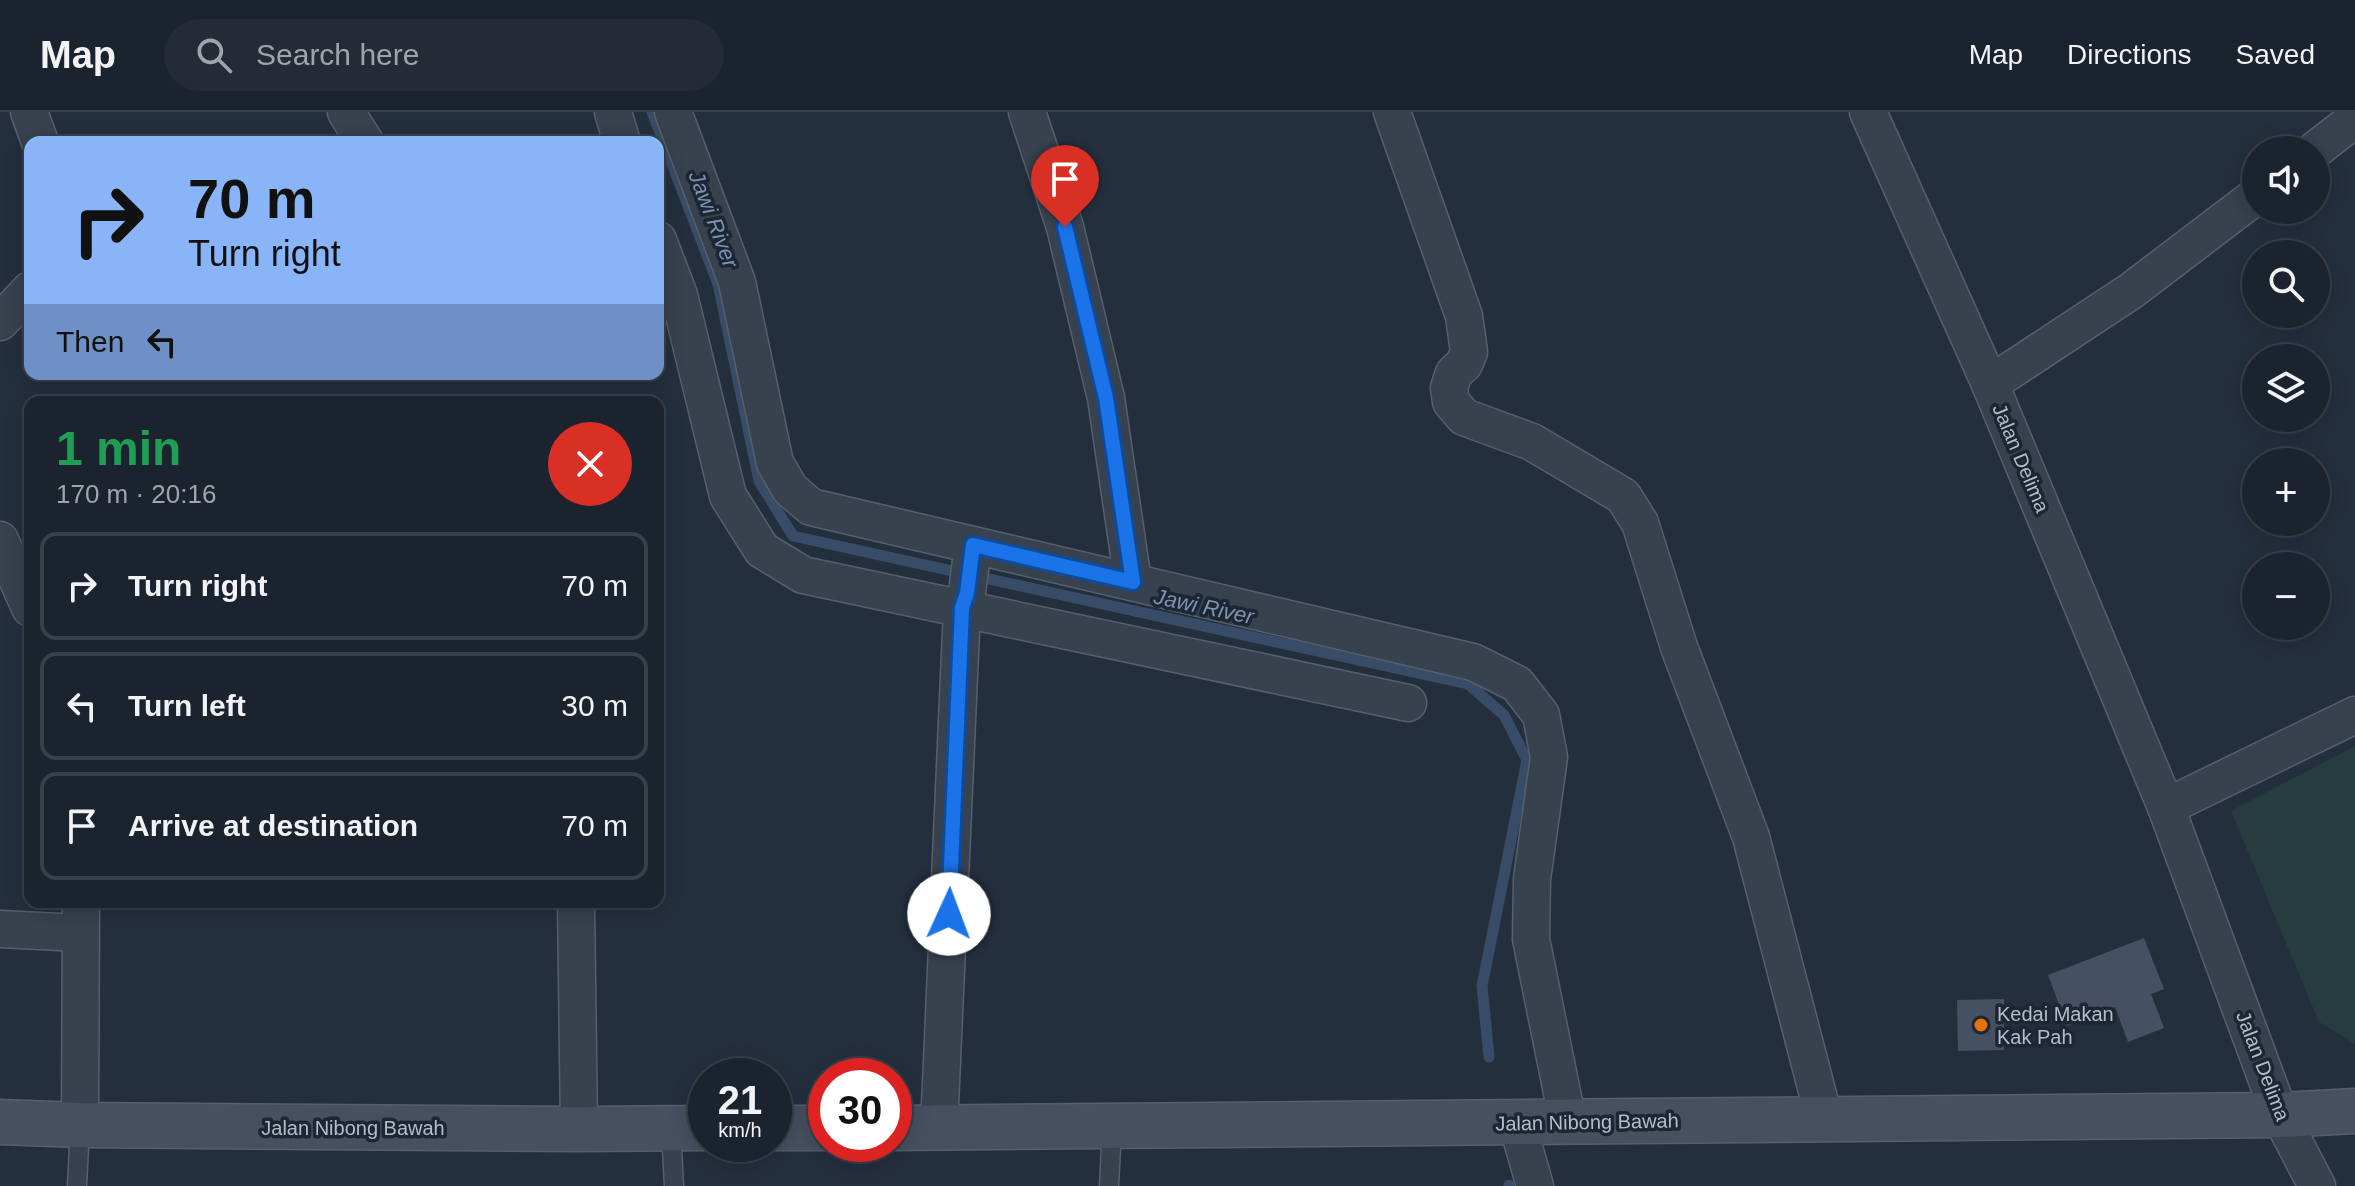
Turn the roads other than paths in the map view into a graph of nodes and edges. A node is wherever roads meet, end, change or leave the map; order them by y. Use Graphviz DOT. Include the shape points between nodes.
graph roads {
  1 [pos="29,112"];
  2 [pos="346,112"];
  3 [pos="613,112"];
  4 [pos="673,112"];
  5 [pos="1027,112"];
  6 [pos="1392,112"];
  7 [pos="1868,112"];
  8 [pos="2355,119"];
  9 [pos="38,136"];
  10 [pos="361,136"];
  11 [pos="620,136"];
  12 [pos="2330,138"];
  13 [pos="2242,207"];
  14 [pos="664,276"];
  15 [pos="24,296"];
  16 [pos="668,300"];
  17 [pos="0,322"];
  18 [pos="1990,384"];
  19 [pos="0,540"];
  20 [pos="968,576"];
  21 [pos="1133,582"];
  22 [pos="24,594"];
  23 [pos="1408,703"];
  24 [pos="2355,715"];
  25 [pos="2166,807"];
  26 [pos="576,908"];
  27 [pos="81,917"];
  28 [pos="0,929"];
  29 [pos="2355,1111"];
  30 [pos="2280,1115"];
  31 [pos="1824,1118"];
  32 [pos="0,1122"];
  33 [pos="1568,1122"];
  34 [pos="1517,1123"];
  35 [pos="80,1125"];
  36 [pos="1112,1127"];
  37 [pos="688,1128"];
  38 [pos="912,1128"];
  39 [pos="939,1128"];
  40 [pos="579,1129"];
  41 [pos="77,1186"];
  42 [pos="674,1186"];
  43 [pos="1109,1186"];
  44 [pos="1535,1186"];
  45 [pos="2317,1186"];
  1 -- 9 [label="street"];
  2 -- 10 [label="street"];
  3 -- 11 [label="street"];
  4 -- 20 [label="street" via="737,282 775,463 790,489 811,507"];
  5 -- 21 [label="street" via="1065,227 1106,398"];
  6 -- 31 [label="street" via="1464,316 1469,352 1454,373 1451,402 1464,417 1532,442 1623,496 1640,523 1679,647 1751,837"];
  7 -- 18 [label="street, Jalan Delima"];
  8 -- 12 [label="street"];
  13 -- 18 [label="street" via="2131,291"];
  14 -- 16 [label="street"];
  15 -- 17 [label="street"];
  16 -- 20 [label="street" via="728,496 762,550 803,575"];
  18 -- 25 [label="street, Jalan Delima"];
  19 -- 22 [label="street"];
  20 -- 21 [label="street"];
  20 -- 23 [label="street"];
  20 -- 39 [label="street"];
  21 -- 33 [label="street" via="1473,662 1517,684 1541,715 1549,757 1532,879 1531,939"];
  24 -- 25 [label="street"];
  25 -- 30 [label="street, Jalan Delima"];
  26 -- 40 [label="street"];
  27 -- 28 [label="street"];
  27 -- 35 [label="street"];
  29 -- 30 [label="main road, Jalan Nibong Bawah"];
  30 -- 31 [label="main road, Jalan Nibong Bawah"];
  30 -- 45 [label="street, Jalan Delima"];
  31 -- 33 [label="main road, Jalan Nibong Bawah"];
  32 -- 35 [label="main road, Jalan Nibong Bawah"];
  33 -- 34 [label="main road, Jalan Nibong Bawah"];
  34 -- 36 [label="main road, Jalan Nibong Bawah"];
  34 -- 44 [label="street"];
  35 -- 40 [label="main road, Jalan Nibong Bawah"];
  35 -- 41 [label="lane"];
  36 -- 39 [label="main road, Jalan Nibong Bawah"];
  36 -- 43 [label="lane"];
  37 -- 40 [label="main road, Jalan Nibong Bawah"];
  37 -- 42 [label="lane"];
  38 -- 39 [label="main road, Jalan Nibong Bawah"];
}
